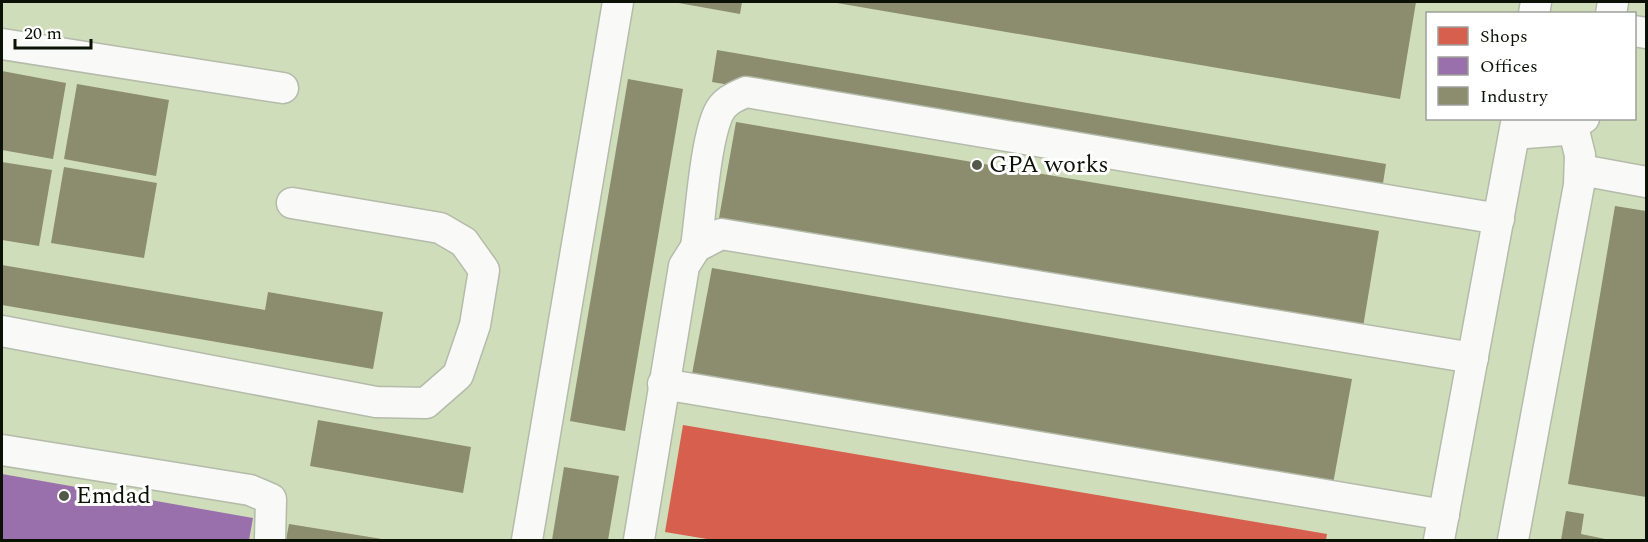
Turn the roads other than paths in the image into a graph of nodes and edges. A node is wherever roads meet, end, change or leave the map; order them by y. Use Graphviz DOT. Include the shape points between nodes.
graph roads {
  1 [pos="618,2"];
  2 [pos="2,44"];
  3 [pos="284,88"];
  4 [pos="1579,123"];
  5 [pos="1516,126"];
  6 [pos="1581,170"];
  7 [pos="1645,173"];
  8 [pos="292,203"];
  9 [pos="1499,219"];
  10 [pos="696,247"];
  11 [pos="2,331"];
  12 [pos="1473,358"];
  13 [pos="663,384"];
  14 [pos="2,450"];
  15 [pos="1441,528"];
  16 [pos="270,540"];
  17 [pos="528,540"];
  18 [pos="639,540"];
  19 [pos="1513,540"];
  1 -- 17 [label="street"];
  2 -- 3 [label="street"];
  4 -- 5 [label="street" via="1556,132"];
  4 -- 6 [label="street"];
  5 -- 9 [label="street"];
  6 -- 7 [label="street"];
  6 -- 19 [label="street"];
  8 -- 11 [label="street" via="440,228 464,242 484,270 475,325 458,375 426,403 376,402"];
  9 -- 10 [label="street" via="746,92 730,99 718,113"];
  9 -- 12 [label="street"];
  10 -- 12 [label="street" via="721,234"];
  10 -- 13 [label="street" via="684,266"];
  12 -- 15 [label="street"];
  13 -- 15 [label="street"];
  13 -- 18 [label="street"];
  14 -- 16 [label="street" via="250,490 271,499"];
}
